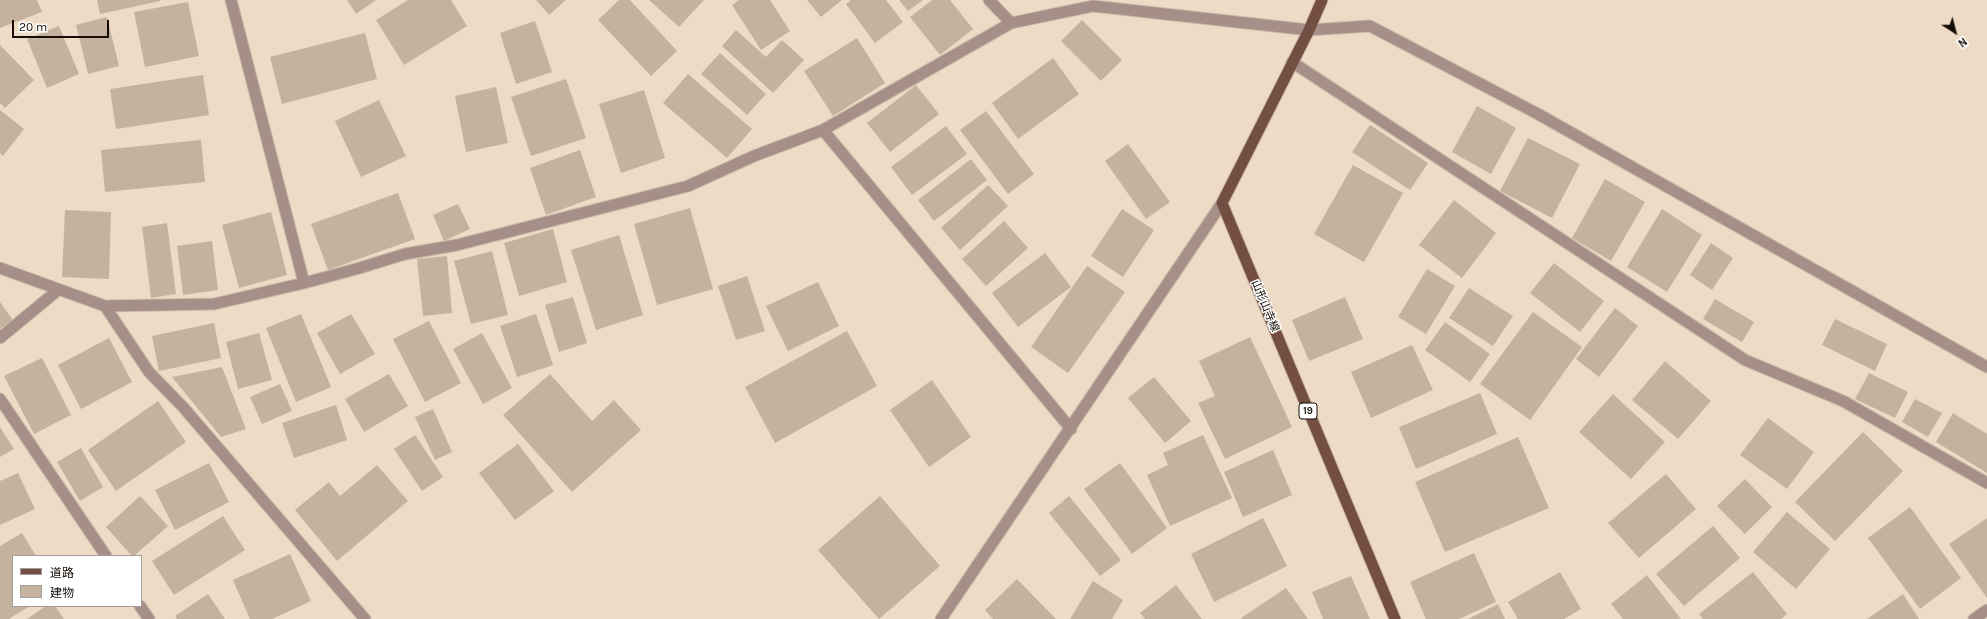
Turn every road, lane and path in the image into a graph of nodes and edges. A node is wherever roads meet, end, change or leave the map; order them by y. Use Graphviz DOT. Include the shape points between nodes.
graph roads {
  1 [pos="231,0"];
  2 [pos="989,0"];
  3 [pos="1322,0"];
  4 [pos="1011,23"];
  5 [pos="1309,30"];
  6 [pos="1292,62"];
  7 [pos="823,130"];
  8 [pos="1222,203"];
  9 [pos="0,268"];
  10 [pos="304,282"];
  11 [pos="58,290"];
  12 [pos="105,306"];
  13 [pos="0,338"];
  14 [pos="1987,367"];
  15 [pos="0,399"];
  16 [pos="1071,429"];
  17 [pos="1987,483"];
  18 [pos="105,555"];
  19 [pos="141,607"];
  20 [pos="1987,610"];
  21 [pos="149,619"];
  22 [pos="365,619"];
  23 [pos="941,619"];
  24 [pos="1395,619"];
  25 [pos="1974,619"];
  1 -- 10 [label="street"];
  2 -- 4 [label="street"];
  3 -- 5 [label="main road"];
  4 -- 5 [label="street" via="1093,6"];
  4 -- 7 [label="street"];
  5 -- 6 [label="main road"];
  5 -- 14 [label="street" via="1370,26 1538,114"];
  6 -- 8 [label="main road"];
  6 -- 17 [label="street" via="1745,360 1843,401"];
  7 -- 10 [label="street" via="754,156 688,186 457,245 405,254 356,270"];
  7 -- 16 [label="street"];
  8 -- 16 [label="street"];
  8 -- 24 [label="main road, 山形山寺線 / 19"];
  9 -- 11 [label="street"];
  10 -- 12 [label="street" via="214,304"];
  11 -- 12 [label="street"];
  11 -- 13 [label="street"];
  12 -- 22 [label="street" via="149,372 183,407"];
  15 -- 18 [label="street"];
  16 -- 23 [label="street"];
  19 -- 21 [label="street"];
  20 -- 25 [label="street"];
}
